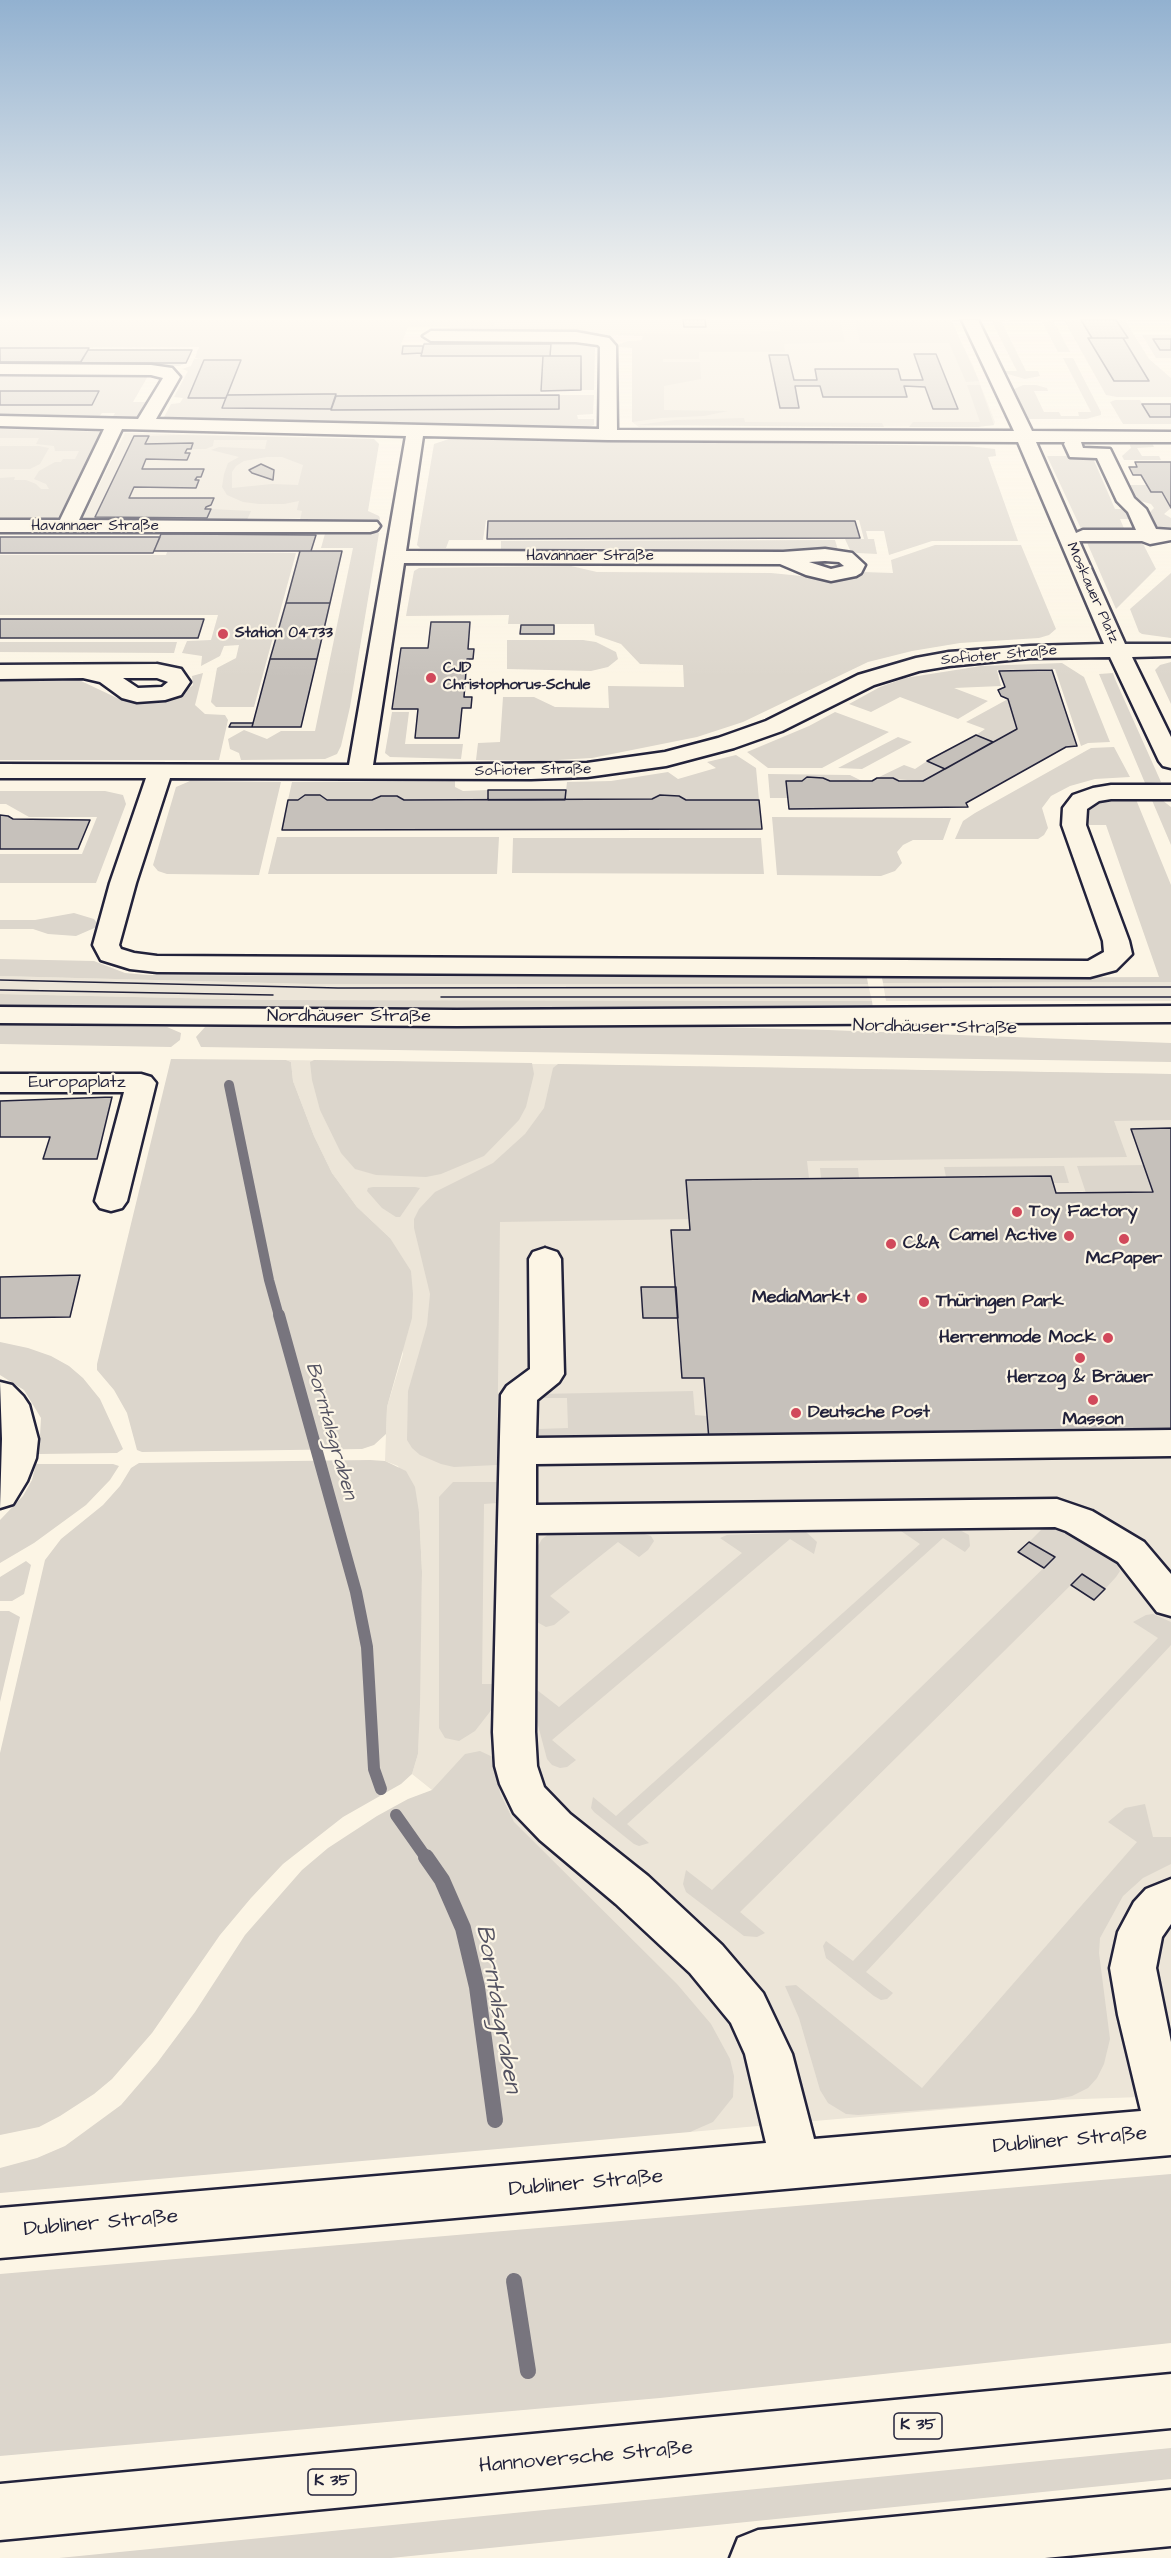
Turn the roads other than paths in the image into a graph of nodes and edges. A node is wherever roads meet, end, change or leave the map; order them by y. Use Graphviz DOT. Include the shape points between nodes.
graph roads {
  1 [pos="108,439"];
  2 [pos="414,439"];
  3 [pos="1026,439"];
  4 [pos="1052,453"];
  5 [pos="0,526"];
  6 [pos="370,526"];
  7 [pos="66,527"];
  8 [pos="1171,535"];
  9 [pos="1076,536"];
  10 [pos="1150,537"];
  11 [pos="396,557"];
  12 [pos="783,558"];
  13 [pos="1117,650"];
  14 [pos="1171,650"];
  15 [pos="0,672"];
  16 [pos="85,672"];
  17 [pos="1171,761"];
  18 [pos="0,771"];
  19 [pos="360,771"];
  20 [pos="160,772"];
  21 [pos="1171,792"];
  22 [pos="0,1014"];
  23 [pos="1171,1014"];
  24 [pos="699,1017"];
  25 [pos="1171,1034"];
  26 [pos="0,1083"];
  27 [pos="111,1201"];
  28 [pos="545,1258"];
  29 [pos="0,1394"];
  30 [pos="1171,1443"];
  31 [pos="519,1451"];
  32 [pos="0,1494"];
  33 [pos="518,1519"];
  34 [pos="1165,1587"];
  35 [pos="1171,1898"];
  36 [pos="1171,2132"];
  37 [pos="796,2166"];
  38 [pos="0,2233"];
  39 [pos="1171,2401"];
  40 [pos="0,2512"];
  41 [pos="1171,2518"];
  42 [pos="758,2558"];
  1 -- 7 [label="main road"];
  2 -- 11 [label="main road"];
  3 -- 9 [label="main road"];
  4 -- 10 [label="main road" via="1074,449 1104,453 1126,501 1136,509"];
  5 -- 7 [label="main road, Havannaer Straße"];
  6 -- 7 [label="main road, Havannaer Straße"];
  8 -- 10 [label="main road, Moskauer Platz"];
  9 -- 10 [label="main road, Moskauer Platz"];
  9 -- 13 [label="main road, Moskauer Platz"];
  11 -- 12 [label="main road, Havannaer Straße"];
  11 -- 19 [label="main road"];
  13 -- 14 [label="main road, Sofioter Straße"];
  13 -- 17 [label="main road, Moskauer Platz"];
  13 -- 19 [label="main road, Sofioter Straße" via="1030,652 916,665 866,680 747,736 647,762 566,772"];
  15 -- 16 [label="main road"];
  18 -- 20 [label="main road, Sofioter Straße"];
  19 -- 20 [label="main road, Sofioter Straße"];
  20 -- 21 [label="main road" via="106,945 111,954 157,964 1090,969 1106,964 1118,954 1074,825 1075,808 1093,795 1111,792"];
  22 -- 24 [label="main road, Nordhäuser Straße"];
  23 -- 24 [label="main road, Nordhäuser Straße"];
  24 -- 25 [label="main road, Nordhäuser Straße" via="869,1028"];
  26 -- 27 [label="main road, Europaplatz" via="141,1083"];
  28 -- 31 [label="main road" via="547,1374 519,1395"];
  29 -- 32 [label="main road" via="11,1405 20,1439 18,1458"];
  30 -- 31 [label="main road"];
  31 -- 33 [label="main road"];
  33 -- 34 [label="main road" via="1048,1512 1070,1517 1131,1552"];
  33 -- 37 [label="main road" via="514,1740 521,1784 529,1800 555,1827 670,1925 747,2008 768,2054"];
  35 -- 36 [label="main road" via="1162,1902 1140,1932 1133,1968"];
  36 -- 37 [label="main road, Dubliner Straße"];
  37 -- 38 [label="main road, Dubliner Straße"];
  39 -- 40 [label="main road, Hannoversche Straße / K 35"];
  41 -- 42 [label="main road"];
}
